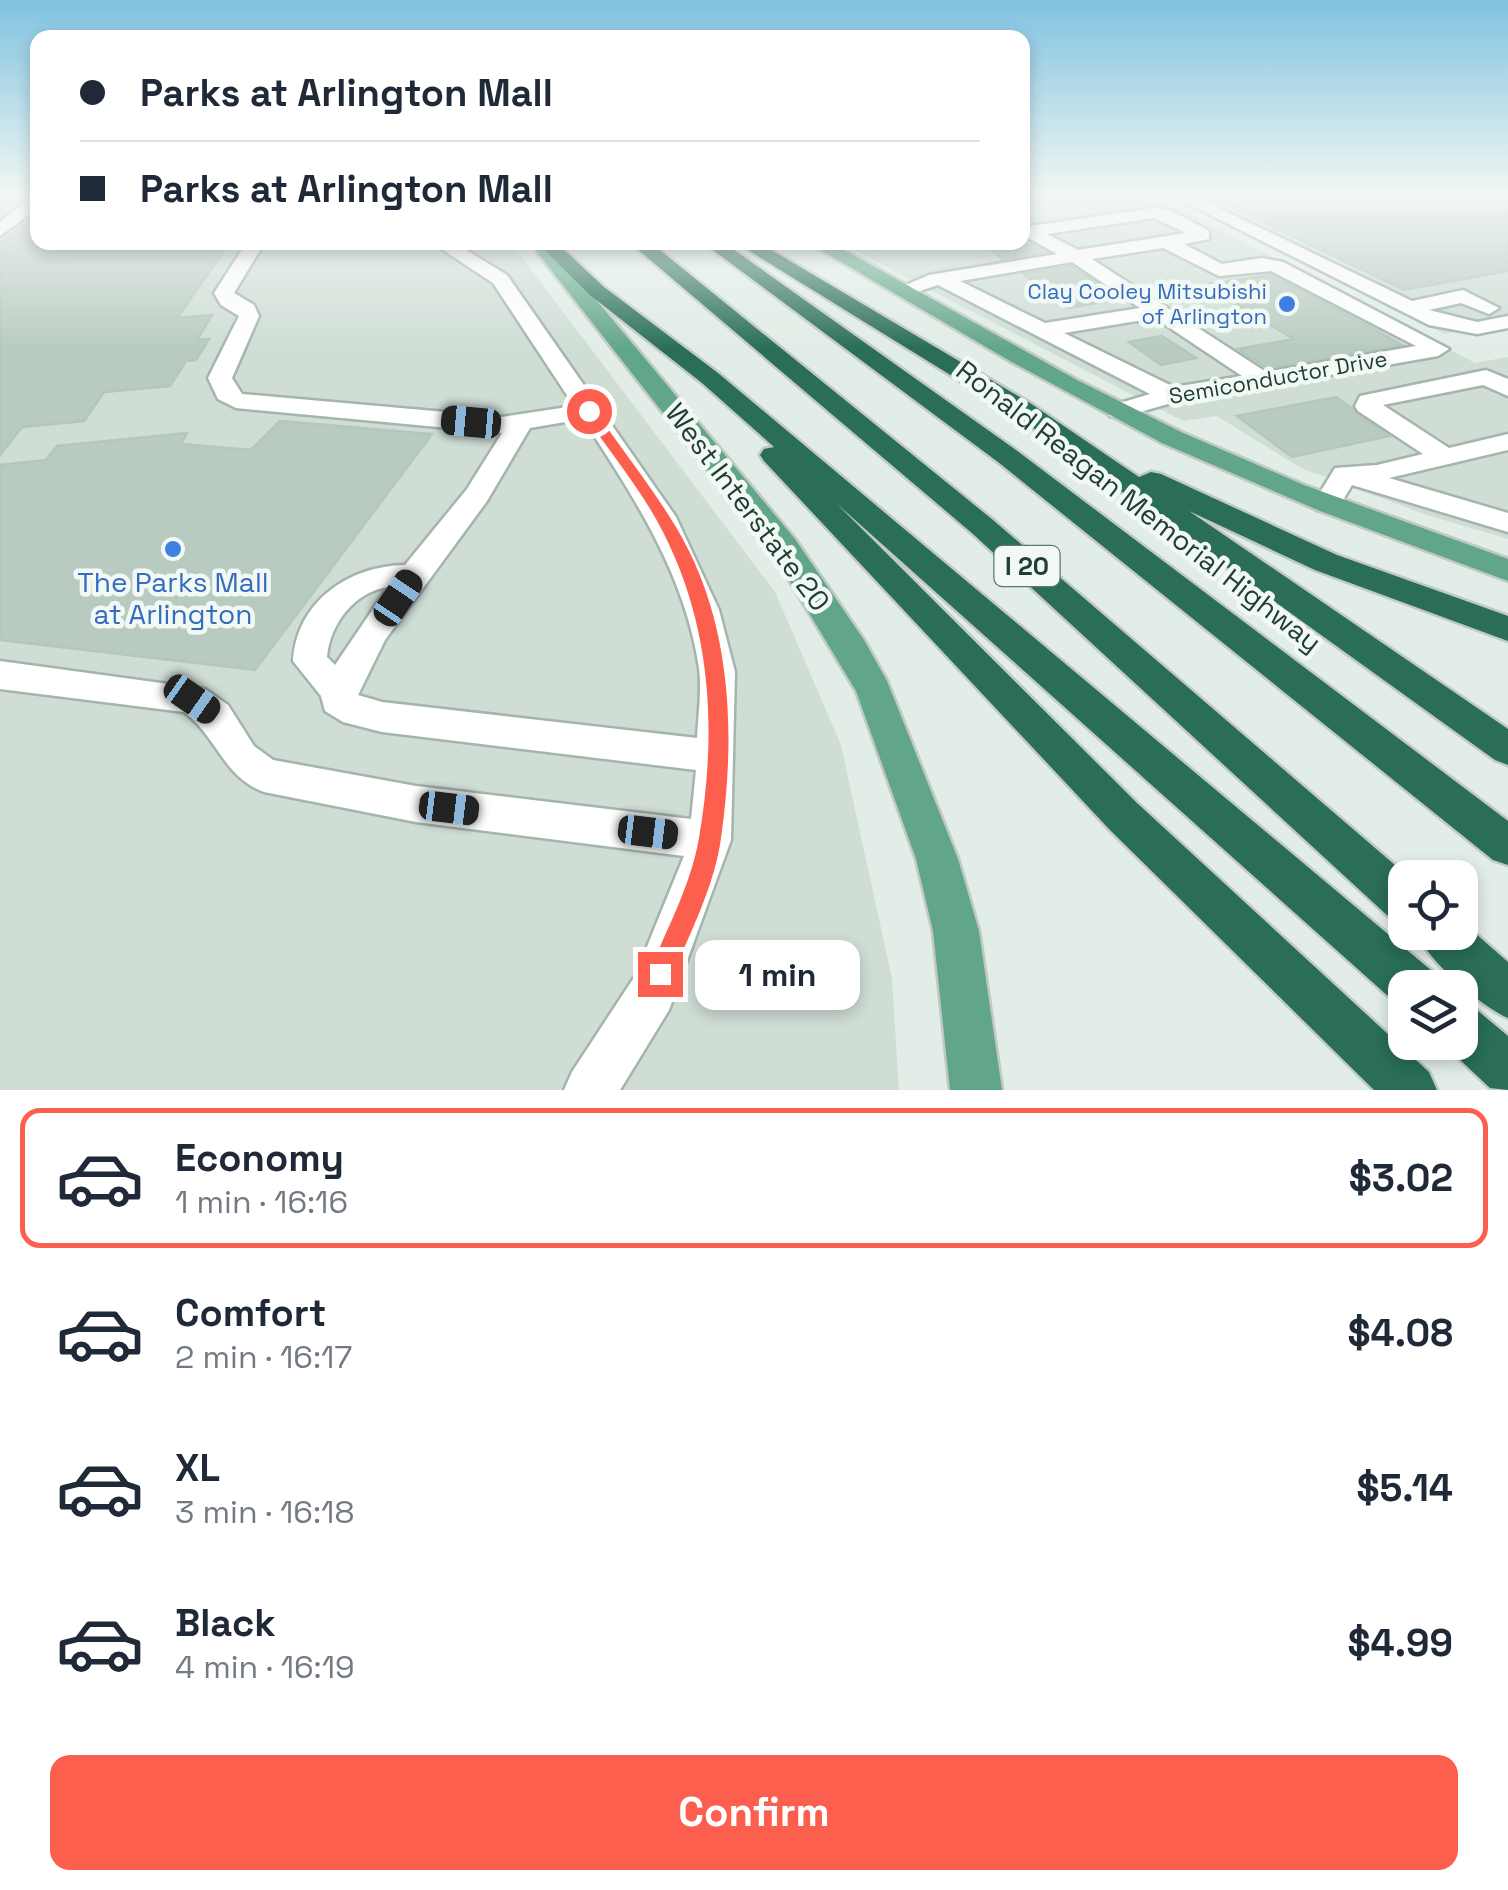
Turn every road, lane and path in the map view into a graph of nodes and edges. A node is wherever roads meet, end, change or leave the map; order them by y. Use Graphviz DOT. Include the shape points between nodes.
graph roads {
  1 [pos="1059,247"];
  2 [pos="1134,247"];
  3 [pos="1175,247"];
  4 [pos="1285,247"];
  5 [pos="251,250"];
  6 [pos="453,250"];
  7 [pos="544,250"];
  8 [pos="555,250"];
  9 [pos="648,250"];
  10 [pos="722,250"];
  11 [pos="757,250"];
  12 [pos="831,250"];
  13 [pos="1075,256"];
  14 [pos="940,279"];
  15 [pos="904,290"];
  16 [pos="1409,308"];
  17 [pos="1490,308"];
  18 [pos="618,309"];
  19 [pos="1160,312"];
  20 [pos="1508,322"];
  21 [pos="1043,330"];
  22 [pos="1262,379"];
  23 [pos="1508,389"];
  24 [pos="1171,395"];
  25 [pos="1021,408"];
  26 [pos="589,411"];
  27 [pos="1120,411"];
  28 [pos="519,425"];
  29 [pos="1508,442"];
  30 [pos="1444,456"];
  31 [pos="1345,474"];
  32 [pos="1327,504"];
  33 [pos="1508,523"];
  34 [pos="1508,570"];
  35 [pos="413,576"];
  36 [pos="1508,628"];
  37 [pos="0,676"];
  38 [pos="339,691"];
  39 [pos="1508,749"];
  40 [pos="716,756"];
  41 [pos="710,840"];
  42 [pos="1508,846"];
  43 [pos="1388,887"];
  44 [pos="1459,950"];
  45 [pos="1394,970"];
  46 [pos="1508,994"];
  47 [pos="1478,1043"];
  48 [pos="1508,1070"];
  49 [pos="590,1090"];
  50 [pos="976,1090"];
  51 [pos="1412,1090"];
  1 -- 13 [label="street"];
  2 -- 13 [label="street"];
  3 -- 22 [label="street, Semiconductor Drive" via="1218,270 1276,266 1438,349"];
  4 -- 16 [label="street"];
  5 -- 28 [label="street" via="224,293 250,316 220,378 226,394 250,405"];
  6 -- 26 [label="street" via="500,279"];
  7 -- 50 [label="main road, West Interstate 20" via="784,546 874,691 937,859 956,931"];
  8 -- 18 [label="highway"];
  9 -- 43 [label="highway, I 20" via="983,526"];
  10 -- 42 [label="highway, Ronald Reagan Memorial Highway / I 20" via="991,445"];
  11 -- 25 [label="highway"];
  12 -- 15 [label="main road"];
  13 -- 14 [label="street"];
  13 -- 19 [label="street"];
  14 -- 15 [label="street"];
  14 -- 21 [label="street"];
  15 -- 27 [label="main road"];
  16 -- 17 [label="street" via="1463,296"];
  16 -- 20 [label="street" via="1459,328"];
  18 -- 45 [label="highway" via="710,378"];
  18 -- 51 [label="highway" via="740,422 1124,816"];
  19 -- 21 [label="street"];
  19 -- 22 [label="street"];
  21 -- 24 [label="street"];
  22 -- 24 [label="street, Semiconductor Drive"];
  23 -- 30 [label="street" via="1486,378 1369,401 1367,406"];
  24 -- 27 [label="street, Semiconductor Drive"];
  25 -- 36 [label="highway" via="1270,538"];
  25 -- 39 [label="highway"];
  26 -- 28 [label="street"];
  26 -- 40 [label="street" via="670,530 693,582 717,672"];
  27 -- 32 [label="main road"];
  28 -- 35 [label="street" via="471,503"];
  29 -- 30 [label="street"];
  30 -- 31 [label="street"];
  31 -- 32 [label="street"];
  31 -- 33 [label="street"];
  32 -- 34 [label="main road"];
  35 -- 38 [label="street"];
  35 -- 38 [label="street" via="359,584 314,636 310,661"];
  37 -- 41 [label="street" via="192,699 215,715 240,757 264,775 300,784"];
  38 -- 40 [label="street" via="344,708 382,717"];
  40 -- 41 [label="street"];
  41 -- 49 [label="street" via="652,992"];
  44 -- 46 [label="highway"];
  47 -- 48 [label="highway"];
}
